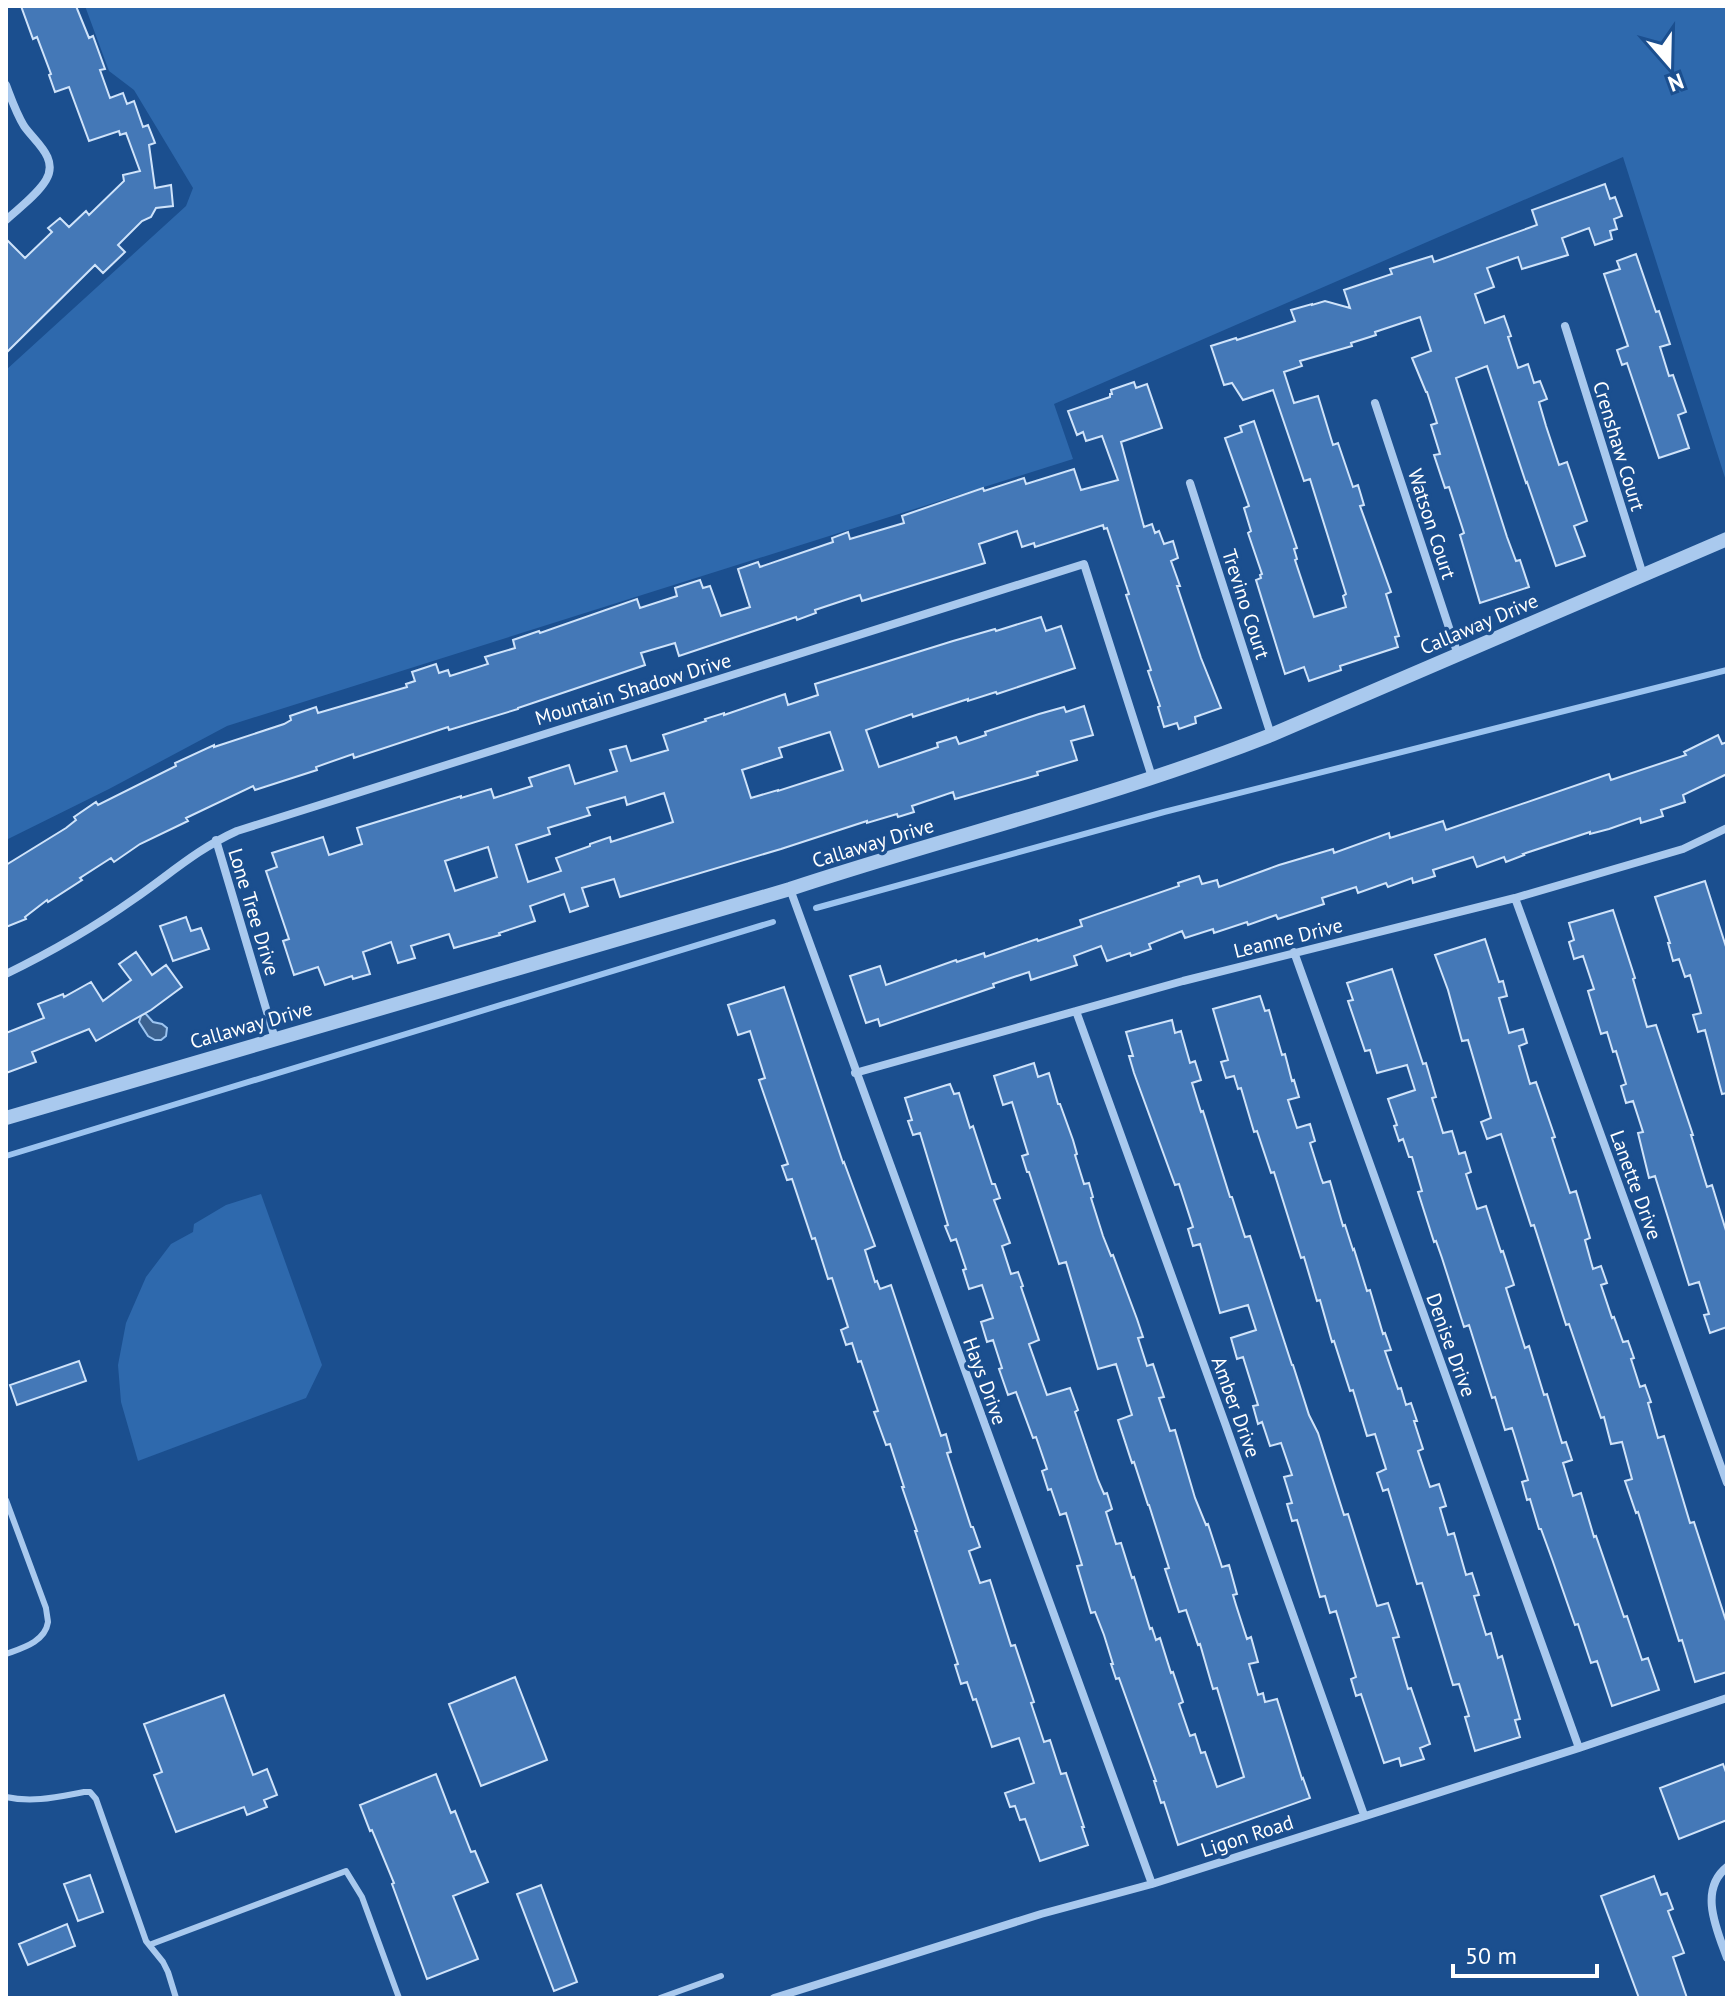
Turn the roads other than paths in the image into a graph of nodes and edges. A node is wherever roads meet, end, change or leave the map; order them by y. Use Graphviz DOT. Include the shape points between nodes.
graph roads {
  1 [pos="6,85"];
  2 [pos="6,220"];
  3 [pos="1565,326"];
  4 [pos="1375,403"];
  5 [pos="1190,483"];
  6 [pos="1727,539"];
  7 [pos="1643,575"];
  8 [pos="1458,655"];
  9 [pos="1271,735"];
  10 [pos="1152,777"];
  11 [pos="1727,829"];
  12 [pos="216,840"];
  13 [pos="790,889"];
  14 [pos="1515,898"];
  15 [pos="1294,952"];
  16 [pos="6,974"];
  17 [pos="1076,1011"];
  18 [pos="275,1039"];
  19 [pos="855,1073"];
  20 [pos="6,1118"];
  21 [pos="1727,1483"];
  22 [pos="6,1500"];
  23 [pos="6,1654"];
  24 [pos="1727,1698"];
  25 [pos="1579,1748"];
  26 [pos="6,1797"];
  27 [pos="1364,1815"];
  28 [pos="1727,1867"];
  29 [pos="1152,1884"];
  30 [pos="149,1945"];
  31 [pos="1727,1958"];
  32 [pos="721,1976"];
  33 [pos="176,1998"];
  34 [pos="399,1998"];
  35 [pos="660,1998"];
  36 [pos="774,1998"];
  1 -- 2 [label="street" via="24,127 50,164 48,178"];
  3 -- 7 [label="street, Crenshaw Court"];
  4 -- 8 [label="street, Watson Court"];
  5 -- 9 [label="street, Trevino Court"];
  6 -- 7 [label="street, Callaway Drive"];
  7 -- 8 [label="street, Callaway Drive"];
  8 -- 9 [label="street, Callaway Drive"];
  9 -- 10 [label="street, Callaway Drive"];
  10 -- 12 [label="street, Mountain Shadow Drive" via="1084,564"];
  10 -- 13 [label="street, Callaway Drive"];
  11 -- 14 [label="street, Leanne Drive" via="1683,849"];
  12 -- 16 [label="street, Mountain Shadow Drive" via="80,936"];
  12 -- 18 [label="street, Lone Tree Drive"];
  13 -- 18 [label="street, Callaway Drive"];
  13 -- 19 [label="street, Hays Drive"];
  14 -- 15 [label="street, Leanne Drive"];
  14 -- 21 [label="street, Lanette Drive"];
  15 -- 17 [label="street, Leanne Drive"];
  15 -- 25 [label="street, Denise Drive"];
  17 -- 19 [label="street, Leanne Drive"];
  17 -- 27 [label="street, Amber Drive"];
  18 -- 20 [label="street, Callaway Drive"];
  19 -- 29 [label="street, Hays Drive"];
  22 -- 23 [label="lane" via="48,1621 32,1644"];
  24 -- 25 [label="street, Ligon Road"];
  25 -- 27 [label="street, Ligon Road"];
  26 -- 30 [label="lane" via="39,1801 90,1792"];
  27 -- 29 [label="street, Ligon Road"];
  28 -- 31 [label="street" via="1712,1893 1712,1916"];
  29 -- 36 [label="street, Ligon Road"];
  30 -- 33 [label="lane" via="163,1962"];
  30 -- 34 [label="lane" via="346,1871 362,1897"];
  32 -- 35 [label="lane"];
}
